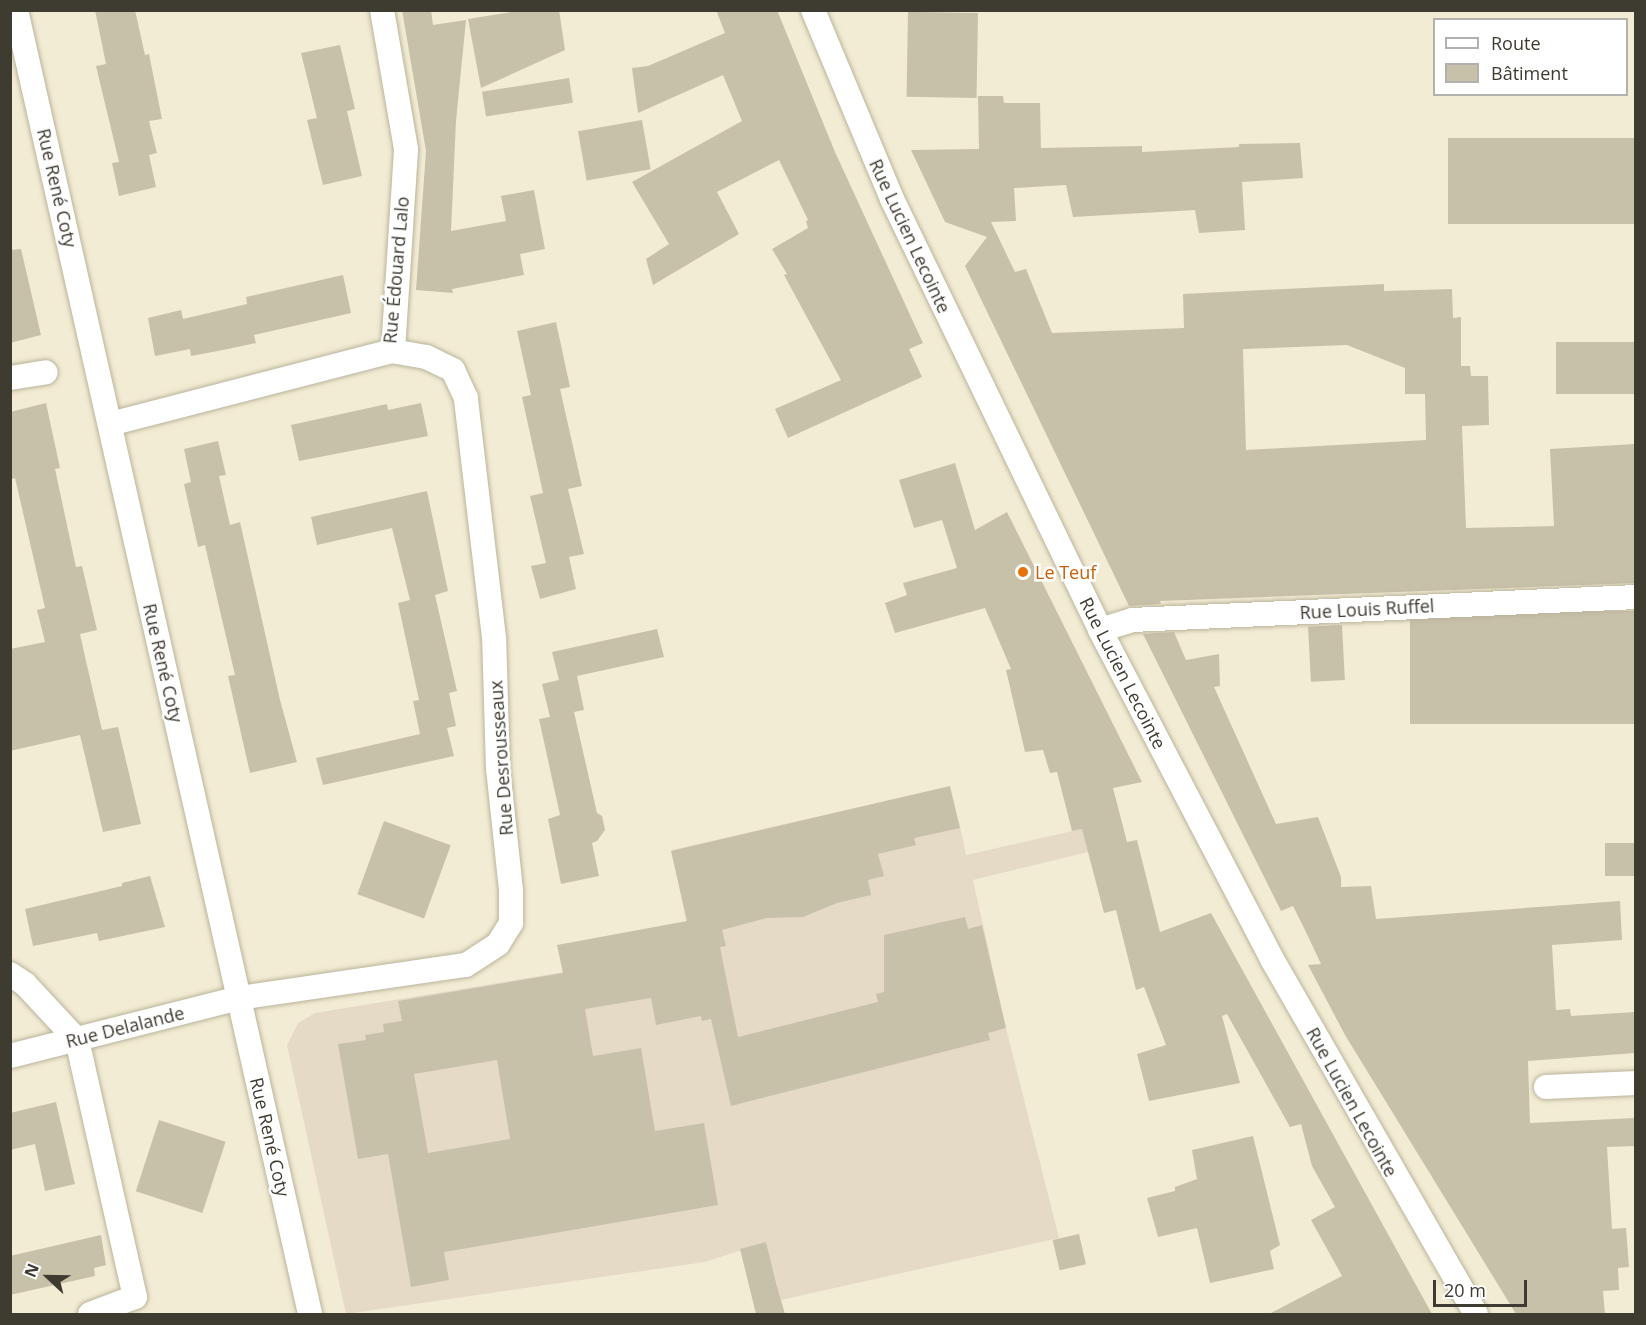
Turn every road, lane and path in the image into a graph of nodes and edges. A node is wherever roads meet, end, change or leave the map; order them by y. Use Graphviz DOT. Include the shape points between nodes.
graph roads {
  1 [pos="16,10"];
  2 [pos="382,10"];
  3 [pos="813,10"];
  4 [pos="393,351"];
  5 [pos="46,372"];
  6 [pos="10,378"];
  7 [pos="110,424"];
  8 [pos="1635,597"];
  9 [pos="1100,630"];
  10 [pos="10,974"];
  11 [pos="239,998"];
  12 [pos="77,1040"];
  13 [pos="10,1056"];
  14 [pos="1635,1083"];
  15 [pos="1546,1087"];
  16 [pos="90,1314"];
  17 [pos="310,1314"];
  18 [pos="1476,1314"];
  1 -- 7 [label="street, Rue René Coty"];
  2 -- 4 [label="street, Rue Édouard Lalo" via="406,149"];
  3 -- 9 [label="street, Rue Lucien Lecointe" via="896,210"];
  4 -- 7 [label="street, Rue Édouard Lalo"];
  4 -- 11 [label="street, Rue Desrousseaux" via="426,357 453,370 466,398 494,638 498,769 511,923 498,944 466,965"];
  5 -- 6 [label="street"];
  7 -- 11 [label="street, Rue René Coty"];
  8 -- 9 [label="street, Rue Louis Ruffel" via="1132,620"];
  9 -- 18 [label="street, Rue Lucien Lecointe" via="1273,961"];
  10 -- 12 [label="street" via="25,984"];
  11 -- 12 [label="street, Rue Delalande"];
  11 -- 17 [label="street, Rue René Coty"];
  12 -- 13 [label="street, Rue Delalande"];
  12 -- 16 [label="street" via="135,1297"];
  14 -- 15 [label="street"];
}
